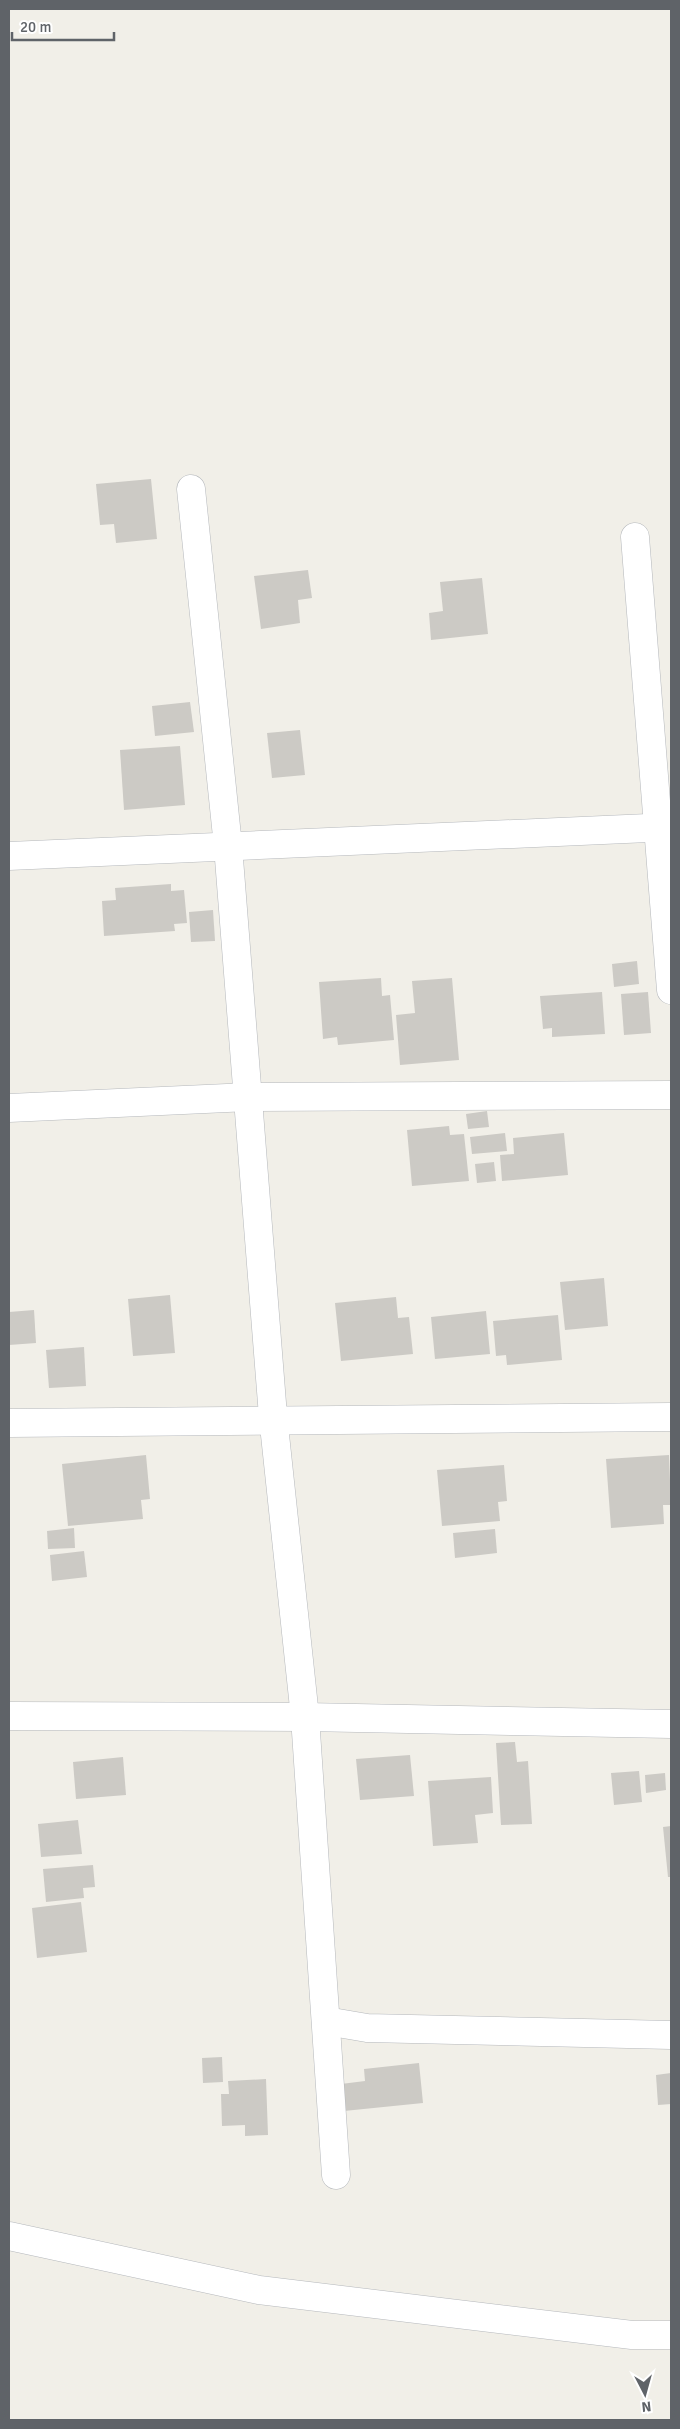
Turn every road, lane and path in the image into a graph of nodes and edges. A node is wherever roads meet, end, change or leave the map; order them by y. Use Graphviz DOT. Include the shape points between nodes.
graph roads {
  1 [pos="191,489"];
  2 [pos="635,537"];
  3 [pos="665,827"];
  4 [pos="228,846"];
  5 [pos="9,856"];
  6 [pos="671,990"];
  7 [pos="671,1095"];
  8 [pos="249,1097"];
  9 [pos="9,1108"];
  10 [pos="671,1417"];
  11 [pos="274,1420"];
  12 [pos="9,1423"];
  13 [pos="9,1716"];
  14 [pos="305,1717"];
  15 [pos="671,1724"];
  16 [pos="326,2021"];
  17 [pos="671,2035"];
  18 [pos="336,2175"];
  19 [pos="9,2236"];
  20 [pos="671,2335"];
  1 -- 4 [label="street"];
  2 -- 3 [label="street"];
  3 -- 4 [label="street"];
  3 -- 6 [label="street"];
  4 -- 5 [label="street"];
  4 -- 8 [label="street"];
  7 -- 8 [label="street"];
  8 -- 9 [label="street"];
  8 -- 11 [label="street"];
  10 -- 11 [label="street"];
  11 -- 12 [label="street"];
  11 -- 14 [label="street"];
  13 -- 14 [label="street"];
  14 -- 15 [label="street"];
  14 -- 16 [label="street"];
  16 -- 17 [label="street" via="367,2028"];
  16 -- 18 [label="street"];
  19 -- 20 [label="street" via="259,2290 632,2335"];
}
